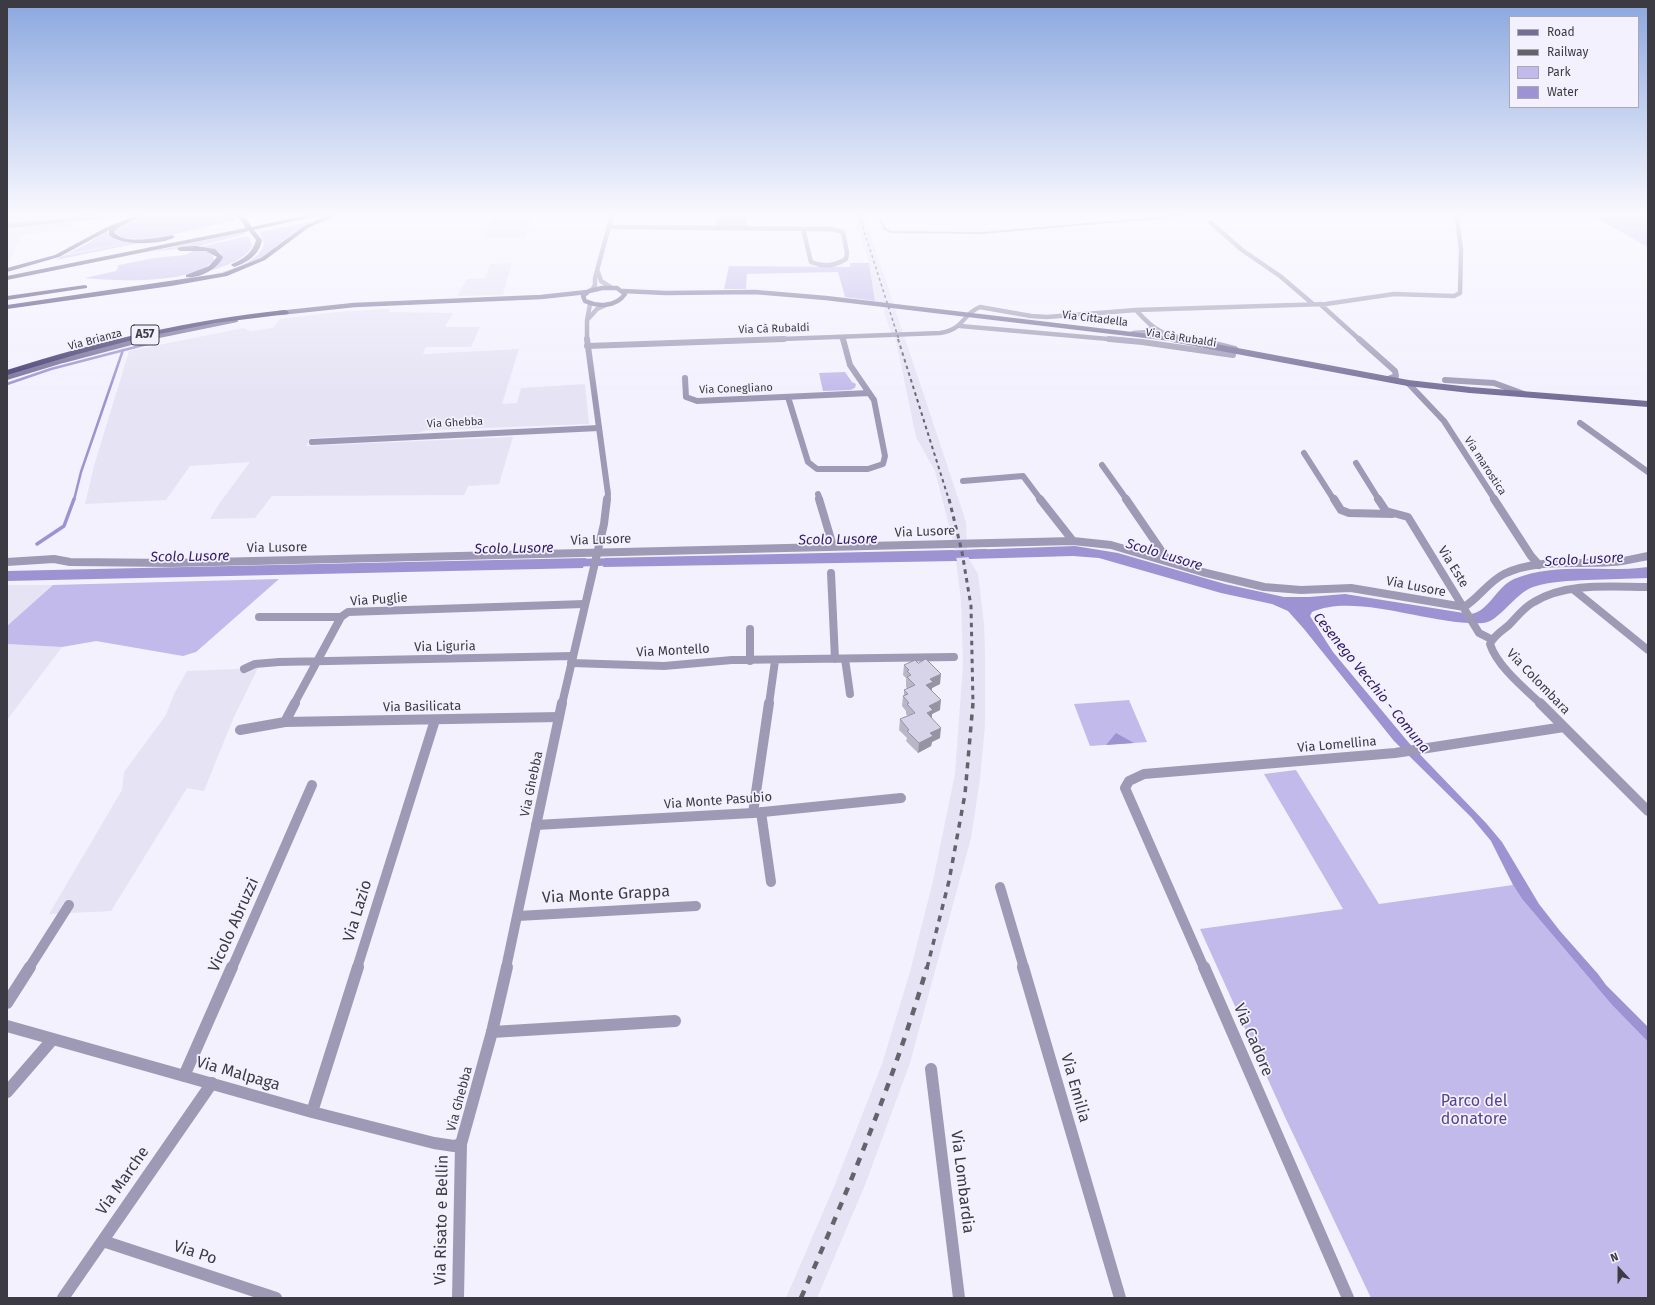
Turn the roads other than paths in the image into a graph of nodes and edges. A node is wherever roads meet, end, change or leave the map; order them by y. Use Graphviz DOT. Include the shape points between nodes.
graph roads {
  1 [pos="18,276"];
  2 [pos="38,276"];
  3 [pos="188,276"];
  4 [pos="199,276"];
  5 [pos="218,276"];
  6 [pos="596,276"];
  7 [pos="599,276"];
  8 [pos="1280,276"];
  9 [pos="1460,276"];
  10 [pos="7,278"];
  11 [pos="192,278"];
  12 [pos="7,282"];
  13 [pos="151,283"];
  14 [pos="612,288"];
  15 [pos="137,289"];
  16 [pos="589,291"];
  17 [pos="623,291"];
  18 [pos="666,293"];
  19 [pos="7,298"];
  20 [pos="524,298"];
  21 [pos="622,299"];
  22 [pos="572,300"];
  23 [pos="578,300"];
  24 [pos="585,301"];
  25 [pos="590,304"];
  26 [pos="608,304"];
  27 [pos="1313,304"];
  28 [pos="1320,304"];
  29 [pos="7,307"];
  30 [pos="1136,310"];
  31 [pos="286,312"];
  32 [pos="587,321"];
  33 [pos="960,326"];
  34 [pos="1151,328"];
  35 [pos="1133,333"];
  36 [pos="842,337"];
  37 [pos="587,346"];
  38 [pos="1235,349"];
  39 [pos="1233,355"];
  40 [pos="7,373"];
  41 [pos="7,377"];
  42 [pos="685,378"];
  43 [pos="1388,379"];
  44 [pos="1445,380"];
  45 [pos="1408,382"];
  46 [pos="1489,382"];
  47 [pos="1494,392"];
  48 [pos="869,393"];
  49 [pos="1525,394"];
  50 [pos="788,397"];
  51 [pos="1648,404"];
  52 [pos="1580,423"];
  53 [pos="599,428"];
  54 [pos="312,442"];
  55 [pos="1304,453"];
  56 [pos="1356,463"];
  57 [pos="1102,466"];
  58 [pos="1648,472"];
  59 [pos="963,481"];
  60 [pos="818,494"];
  61 [pos="1392,514"];
  62 [pos="1073,541"];
  63 [pos="833,546"];
  64 [pos="596,553"];
  65 [pos="1648,556"];
  66 [pos="7,562"];
  67 [pos="1169,562"];
  68 [pos="1539,565"];
  69 [pos="831,573"];
  70 [pos="1648,587"];
  71 [pos="1574,590"];
  72 [pos="584,604"];
  73 [pos="1465,609"];
  74 [pos="259,617"];
  75 [pos="341,617"];
  76 [pos="750,629"];
  77 [pos="1491,639"];
  78 [pos="1648,650"];
  79 [pos="954,657"];
  80 [pos="572,659"];
  81 [pos="835,659"];
  82 [pos="845,659"];
  83 [pos="750,661"];
  84 [pos="775,661"];
  85 [pos="318,662"];
  86 [pos="244,669"];
  87 [pos="850,694"];
  88 [pos="559,717"];
  89 [pos="435,720"];
  90 [pos="285,722"];
  91 [pos="1564,728"];
  92 [pos="240,730"];
  93 [pos="312,785"];
  94 [pos="1128,796"];
  95 [pos="901,798"];
  96 [pos="1648,810"];
  97 [pos="757,813"];
  98 [pos="536,825"];
  99 [pos="771,882"];
  100 [pos="1000,887"];
  101 [pos="69,905"];
  102 [pos="696,906"];
  103 [pos="518,916"];
  104 [pos="7,1003"];
  105 [pos="675,1020"];
  106 [pos="7,1026"];
  107 [pos="492,1032"];
  108 [pos="52,1040"];
  109 [pos="931,1069"];
  110 [pos="184,1076"];
  111 [pos="212,1083"];
  112 [pos="7,1092"];
  113 [pos="312,1112"];
  114 [pos="461,1144"];
  115 [pos="102,1240"];
  116 [pos="63,1298"];
  117 [pos="276,1298"];
  118 [pos="458,1298"];
  119 [pos="959,1298"];
  120 [pos="1120,1298"];
  121 [pos="1348,1298"];
  1 -- 10 [label="highway"];
  2 -- 12 [label="highway"];
  3 -- 13 [label="highway"];
  4 -- 11 [label="highway"];
  5 -- 15 [label="highway"];
  6 -- 16 [label="street" via="595,285"];
  7 -- 14 [label="street" via="601,281"];
  8 -- 27 [label="street"];
  9 -- 28 [label="street, Via Cà Rubaldi" via="1458,295 1394,294"];
  11 -- 13 [label="highway"];
  11 -- 15 [label="highway"];
  13 -- 19 [label="highway" via="70,289"];
  14 -- 16 [label="main road, Via Brianza"];
  14 -- 17 [label="main road, Via Cittadella"];
  15 -- 29 [label="highway"];
  16 -- 20 [label="main road, Via Brianza"];
  16 -- 24 [label="main road" via="583,296"];
  17 -- 18 [label="main road, Via Cittadella"];
  17 -- 21 [label="main road"];
  18 -- 21 [label="main road, Via Cittadella"];
  18 -- 35 [label="main road, Via Cittadella" via="771,293"];
  20 -- 22 [label="main road, Via Brianza"];
  20 -- 31 [label="main road, Via Brianza" via="362,304"];
  21 -- 26 [label="main road, Via Cittadella"];
  23 -- 24 [label="main road"];
  24 -- 25 [label="main road"];
  25 -- 26 [label="main road, Via Cittadella"];
  25 -- 32 [label="street, Via Ghebba"];
  26 -- 32 [label="street" via="597,309"];
  27 -- 28 [label="street, Via Cà Rubaldi"];
  27 -- 30 [label="street, Via Cà Rubaldi"];
  28 -- 43 [label="street" via="1395,371 1396,376"];
  30 -- 33 [label="street, Via Cà Rubaldi" via="1047,317 980,307"];
  30 -- 34 [label="street, Via Cà Rubaldi"];
  31 -- 40 [label="highway, A57" via="249,316 135,337"];
  31 -- 41 [label="main road, Via Brianza" via="149,337 70,357"];
  32 -- 37 [label="street, Via Ghebba"];
  33 -- 36 [label="street, Via Cà Rubaldi" via="946,332 927,334"];
  33 -- 39 [label="street, Via Cà Rubaldi" via="1142,342"];
  34 -- 35 [label="street, Via Cà Rubaldi" via="1144,333"];
  34 -- 38 [label="street, Via Cà Rubaldi" via="1163,334 1218,343"];
  35 -- 38 [label="main road, Via Cittadella"];
  36 -- 37 [label="street, Via Cà Rubaldi"];
  36 -- 48 [label="street, Via Conegliano" via="850,365"];
  37 -- 53 [label="street, Via Ghebba"];
  38 -- 43 [label="main road, Via Cittadella"];
  42 -- 50 [label="street, Via Conegliano" via="686,397 692,400"];
  43 -- 45 [label="main road, Via Cittadella"];
  44 -- 46 [label="street"];
  45 -- 47 [label="main road, Via Cittadella"];
  45 -- 68 [label="street, Via marostica" via="1444,421"];
  46 -- 47 [label="street" via="1495,386"];
  46 -- 49 [label="street"];
  47 -- 49 [label="main road, Via Cittadella"];
  48 -- 50 [label="street"];
  48 -- 50 [label="street, Via Conegliano" via="874,400 885,456 883,464 868,470 817,469 810,465"];
  49 -- 51 [label="main road, Via Cittadella"];
  52 -- 58 [label="street"];
  53 -- 54 [label="street, Via Ghebba"];
  53 -- 64 [label="street, Via Ghebba" via="608,494 604,524"];
  55 -- 61 [label="street, Via Este" via="1341,510 1349,513"];
  56 -- 61 [label="street, Via Este" via="1386,511"];
  57 -- 67 [label="street"];
  59 -- 62 [label="street" via="1023,476"];
  60 -- 63 [label="street"];
  61 -- 73 [label="street, Via Este" via="1403,514 1408,517"];
  62 -- 63 [label="street, Via Lusore"];
  62 -- 67 [label="street, Via Lusore" via="1111,545"];
  63 -- 64 [label="street, Via Lusore"];
  64 -- 66 [label="street, Via Lusore" via="172,563 54,560"];
  64 -- 72 [label="street, Via Ghebba"];
  65 -- 68 [label="street" via="1628,561"];
  67 -- 73 [label="street, Via Lusore" via="1264,587 1301,590 1351,588"];
  68 -- 73 [label="street" via="1516,569 1495,578"];
  69 -- 81 [label="street"];
  70 -- 71 [label="street"];
  71 -- 77 [label="street" via="1549,594 1534,602"];
  71 -- 78 [label="street"];
  72 -- 75 [label="street, Via Puglie" via="348,612"];
  72 -- 80 [label="street, Via Ghebba"];
  73 -- 77 [label="street, Via Este" via="1479,632"];
  74 -- 75 [label="street"];
  75 -- 85 [label="street, Via Puglie"];
  76 -- 83 [label="street"];
  77 -- 91 [label="street, Via Colombara" via="1490,647 1495,657"];
  79 -- 82 [label="street, Via Montello"];
  80 -- 83 [label="street, Via Montello" via="664,666 732,660"];
  80 -- 85 [label="street, Via Liguria"];
  80 -- 88 [label="street, Via Ghebba"];
  81 -- 82 [label="street, Via Montello"];
  81 -- 84 [label="street, Via Montello"];
  82 -- 87 [label="street"];
  83 -- 84 [label="street, Via Montello"];
  84 -- 97 [label="street"];
  85 -- 86 [label="street, Via Liguria" via="255,664"];
  85 -- 90 [label="street, Via Puglie"];
  88 -- 89 [label="street, Via Basilicata"];
  88 -- 98 [label="street, Via Ghebba"];
  89 -- 90 [label="street, Via Basilicata"];
  89 -- 113 [label="street, Via Lazio"];
  90 -- 92 [label="street"];
  91 -- 94 [label="street, Via Lomellina" via="1395,753 1144,774 1129,781 1125,788"];
  91 -- 96 [label="street, Via Colombara"];
  93 -- 110 [label="street, Vicolo Abruzzi"];
  94 -- 121 [label="street, Via Cadore"];
  95 -- 97 [label="street, Via Monte Pasubio"];
  97 -- 98 [label="street, Via Monte Pasubio"];
  97 -- 99 [label="street"];
  98 -- 103 [label="street, Via Ghebba"];
  100 -- 120 [label="street, Via Emilia"];
  101 -- 104 [label="street"];
  102 -- 103 [label="street, Via Monte Grappa"];
  103 -- 107 [label="street, Via Ghebba"];
  105 -- 107 [label="street"];
  106 -- 108 [label="street, Via Malpaga"];
  107 -- 114 [label="street, Via Ghebba"];
  108 -- 110 [label="street, Via Malpaga"];
  108 -- 112 [label="street"];
  109 -- 119 [label="street, Via Lombardia"];
  110 -- 111 [label="street, Via Malpaga"];
  111 -- 113 [label="street, Via Malpaga"];
  111 -- 115 [label="street, Via Marche"];
  113 -- 114 [label="street, Via Malpaga" via="434,1143 454,1146"];
  114 -- 118 [label="street, Via Risato e Bellin"];
  115 -- 116 [label="street, Via Marche"];
  115 -- 117 [label="street, Via Po"];
}
